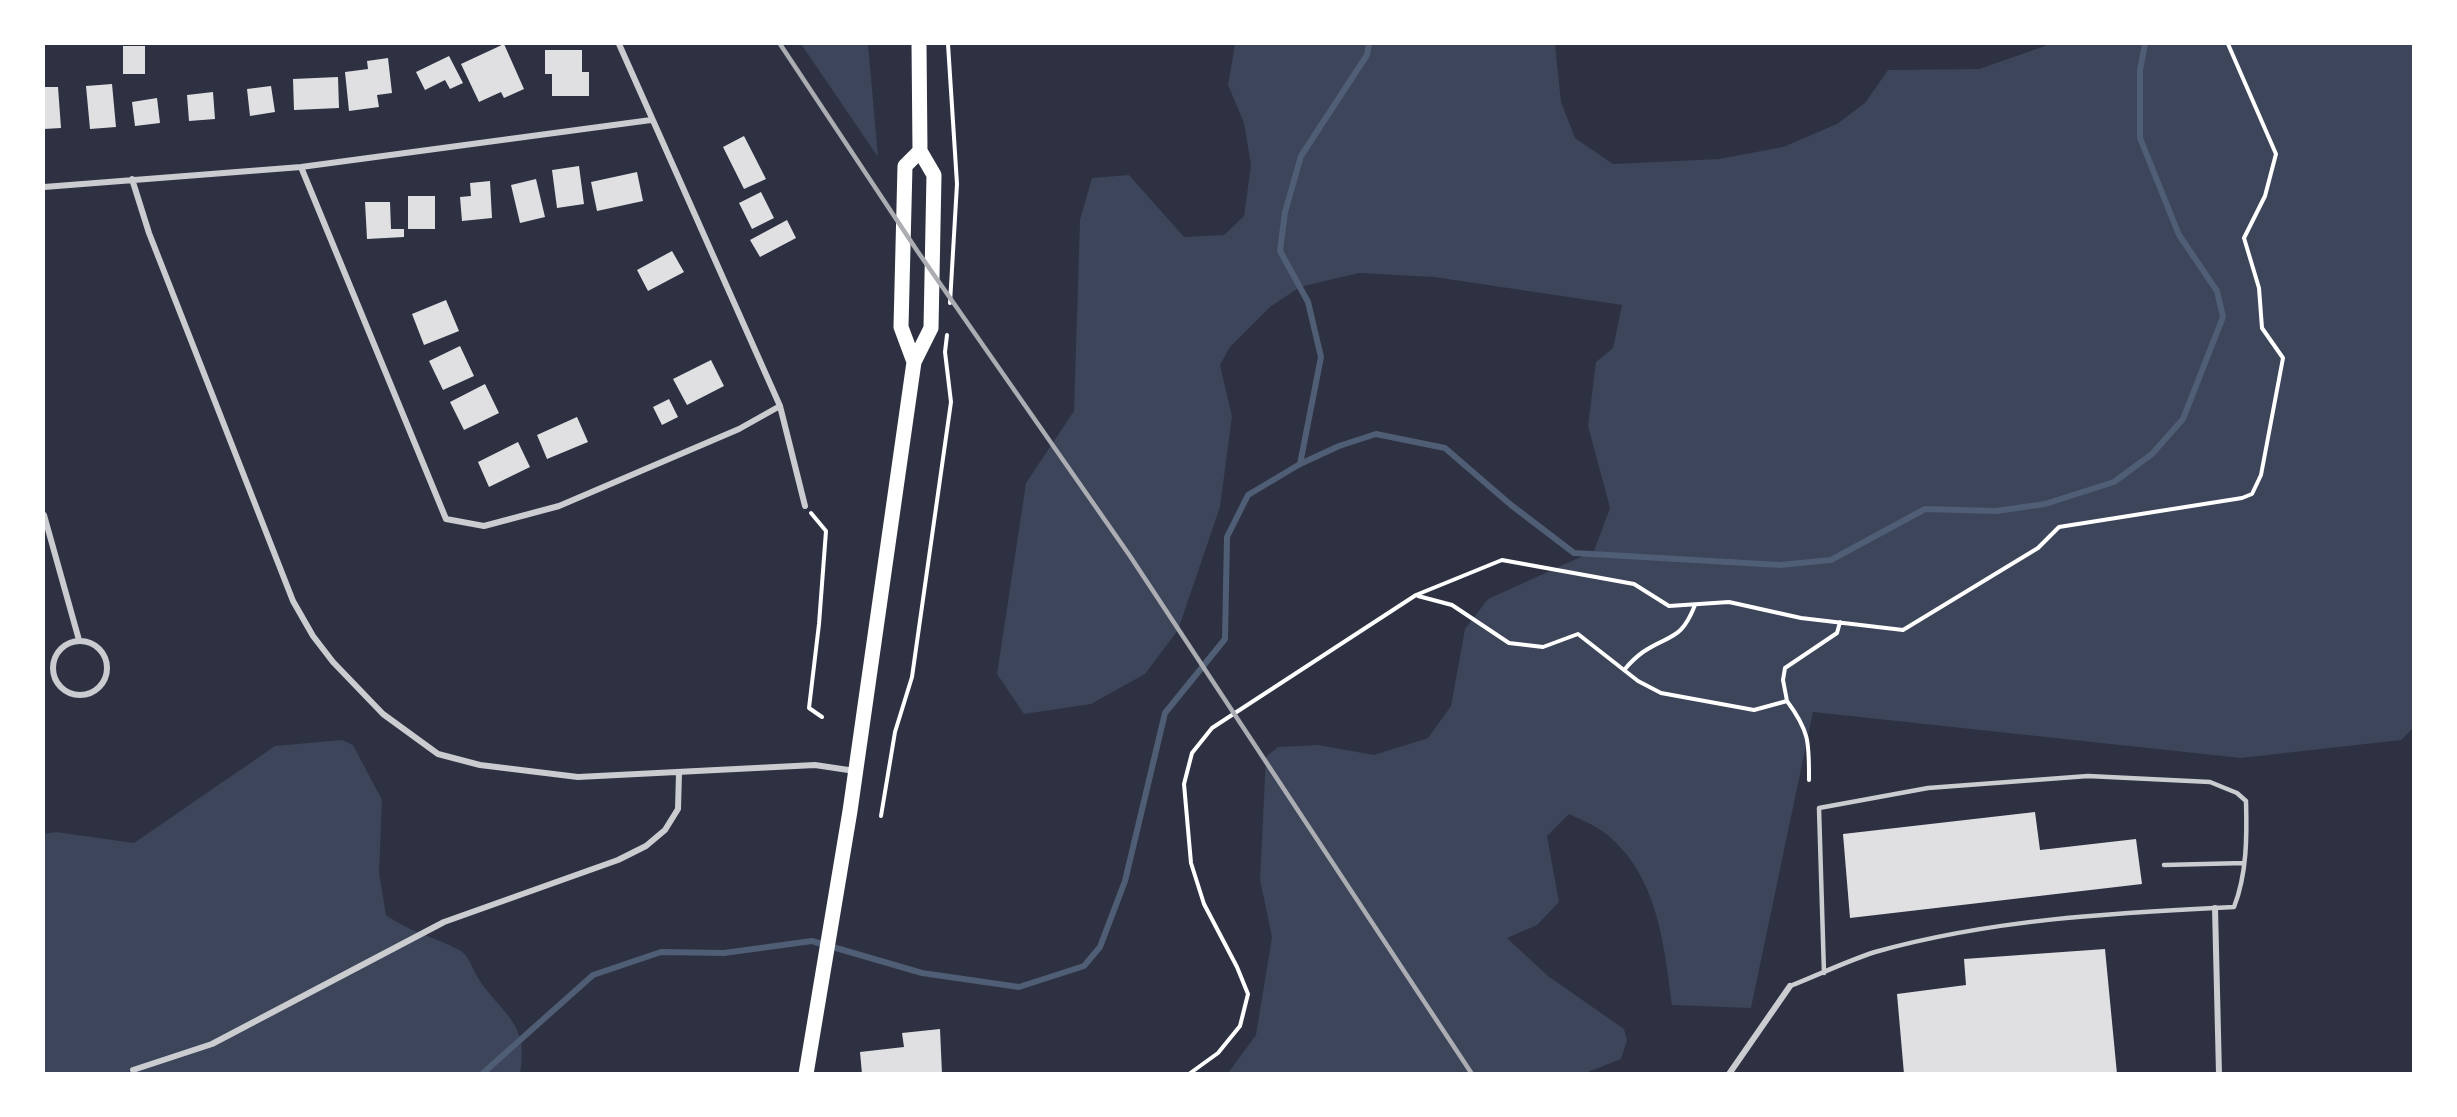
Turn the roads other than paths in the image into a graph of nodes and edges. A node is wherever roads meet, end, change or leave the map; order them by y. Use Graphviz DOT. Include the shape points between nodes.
graph roads {
  1 [pos="618,44"];
  2 [pos="919,44"];
  3 [pos="651,120"];
  4 [pos="920,151"];
  5 [pos="301,167"];
  6 [pos="132,179"];
  7 [pos="44,187"];
  8 [pos="914,362"];
  9 [pos="780,406"];
  10 [pos="805,506"];
  11 [pos="44,514"];
  12 [pos="79,640"];
  13 [pos="855,771"];
  14 [pos="679,773"];
  15 [pos="2244,863"];
  16 [pos="2164,865"];
  17 [pos="2215,908"];
  18 [pos="1824,972"];
  19 [pos="1790,986"];
  20 [pos="133,1070"];
  21 [pos="806,1074"];
  22 [pos="1729,1074"];
  23 [pos="2219,1074"];
  1 -- 3 [label="street"];
  2 -- 4 [label="main road"];
  3 -- 5 [label="street"];
  3 -- 9 [label="street"];
  4 -- 8 [label="main road" via="934,175 931,328"];
  4 -- 8 [label="main road" via="905,166 901,327"];
  5 -- 6 [label="street"];
  5 -- 9 [label="street" via="446,519 484,526 559,506 740,429"];
  6 -- 7 [label="street"];
  6 -- 14 [label="street" via="149,233 293,601 333,662 383,714 438,754 480,765 578,777"];
  8 -- 13 [label="main road"];
  9 -- 10 [label="street"];
  11 -- 12 [label="street"];
  12 -- 12 [label="street" via="62,646 52,660 53,678 64,692 80,697 97,691 107,676 106,659 95,645"];
  13 -- 14 [label="street" via="815,765"];
  13 -- 21 [label="main road"];
  14 -- 20 [label="street" via="678,809 665,830 646,846 618,861 444,922 212,1044"];
  15 -- 16 [label="lane"];
  15 -- 17 [label="lane" via="2241,890 2234,907"];
  15 -- 18 [label="lane" via="2246,801 2210,782 2088,776 1928,788 1819,808"];
  17 -- 18 [label="lane" via="2003,925 1874,953"];
  17 -- 23 [label="street"];
  18 -- 19 [label="lane"];
  19 -- 22 [label="street"];
}
